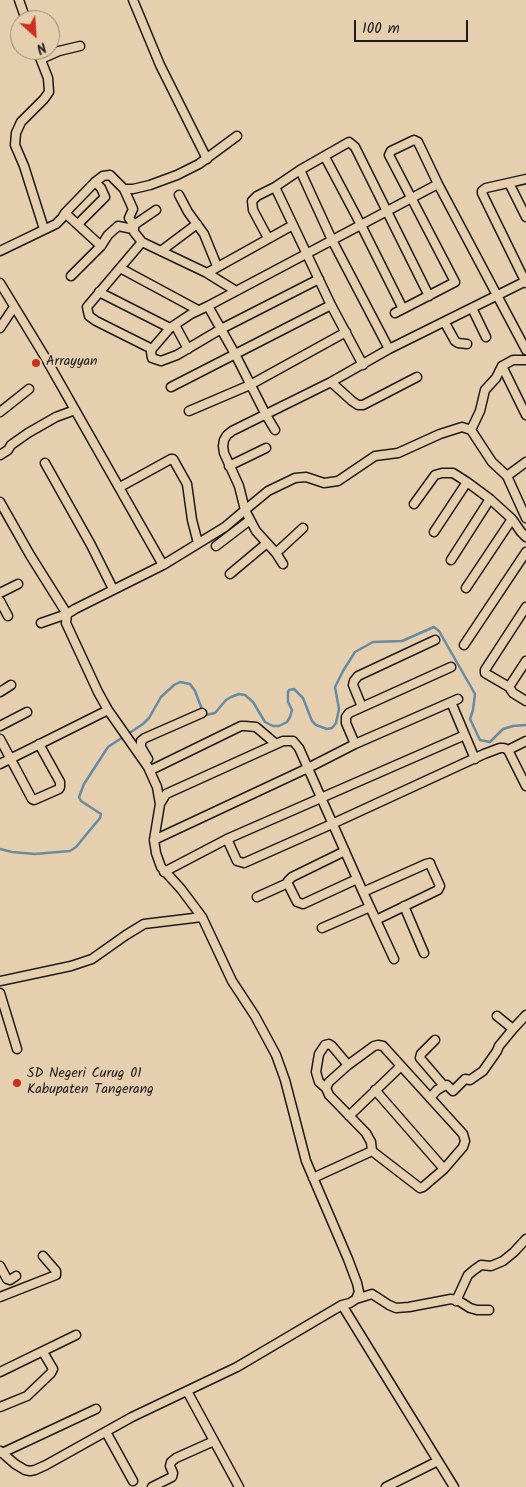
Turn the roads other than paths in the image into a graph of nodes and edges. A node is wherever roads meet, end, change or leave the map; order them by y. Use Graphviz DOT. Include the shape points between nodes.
graph roads {
  1 [pos="134,0"];
  2 [pos="80,46"];
  3 [pos="60,51"];
  4 [pos="41,60"];
  5 [pos="237,136"];
  6 [pos="325,157"];
  7 [pos="207,159"];
  8 [pos="300,170"];
  9 [pos="526,179"];
  10 [pos="95,182"];
  11 [pos="438,184"];
  12 [pos="509,184"];
  13 [pos="276,187"];
  14 [pos="124,189"];
  15 [pos="179,196"];
  16 [pos="411,199"];
  17 [pos="156,210"];
  18 [pos="387,211"];
  19 [pos="65,213"];
  20 [pos="526,217"];
  21 [pos="78,224"];
  22 [pos="197,224"];
  23 [pos="294,225"];
  24 [pos="361,225"];
  25 [pos="133,227"];
  26 [pos="44,229"];
  27 [pos="268,238"];
  28 [pos="332,240"];
  29 [pos="142,242"];
  30 [pos="101,246"];
  31 [pos="0,251"];
  32 [pos="161,251"];
  33 [pos="307,253"];
  34 [pos="217,266"];
  35 [pos="120,268"];
  36 [pos="207,273"];
  37 [pos="72,276"];
  38 [pos="319,279"];
  39 [pos="526,282"];
  40 [pos="0,283"];
  41 [pos="236,291"];
  42 [pos="99,292"];
  43 [pos="497,295"];
  44 [pos="429,296"];
  45 [pos="331,305"];
  46 [pos="208,306"];
  47 [pos="14,307"];
  48 [pos="472,308"];
  49 [pos="403,309"];
  50 [pos="198,310"];
  51 [pos="395,313"];
  52 [pos="445,323"];
  53 [pos="173,327"];
  54 [pos="0,328"];
  55 [pos="221,329"];
  56 [pos="346,332"];
  57 [pos="486,337"];
  58 [pos="467,344"];
  59 [pos="152,349"];
  60 [pos="188,349"];
  61 [pos="389,350"];
  62 [pos="526,350"];
  63 [pos="235,354"];
  64 [pos="526,360"];
  65 [pos="363,365"];
  66 [pos="502,366"];
  67 [pos="417,376"];
  68 [pos="331,382"];
  69 [pos="250,385"];
  70 [pos="171,387"];
  71 [pos="29,389"];
  72 [pos="523,404"];
  73 [pos="75,410"];
  74 [pos="189,411"];
  75 [pos="0,412"];
  76 [pos="266,415"];
  77 [pos="526,415"];
  78 [pos="275,430"];
  79 [pos="471,430"];
  80 [pos="266,448"];
  81 [pos="0,454"];
  82 [pos="526,462"];
  83 [pos="45,463"];
  84 [pos="229,466"];
  85 [pos="507,476"];
  86 [pos="467,482"];
  87 [pos="120,488"];
  88 [pos="490,499"];
  89 [pos="0,502"];
  90 [pos="414,504"];
  91 [pos="245,510"];
  92 [pos="526,518"];
  93 [pos="512,519"];
  94 [pos="250,520"];
  95 [pos="303,528"];
  96 [pos="434,532"];
  97 [pos="526,537"];
  98 [pos="198,543"];
  99 [pos="267,544"];
  100 [pos="216,546"];
  101 [pos="526,552"];
  102 [pos="276,553"];
  103 [pos="451,560"];
  104 [pos="283,564"];
  105 [pos="163,565"];
  106 [pos="230,574"];
  107 [pos="18,584"];
  108 [pos="466,588"];
  109 [pos="113,589"];
  110 [pos="0,593"];
  111 [pos="0,601"];
  112 [pos="526,607"];
  113 [pos="67,614"];
  114 [pos="8,616"];
  115 [pos="41,623"];
  116 [pos="436,640"];
  117 [pos="464,645"];
  118 [pos="526,661"];
  119 [pos="451,667"];
  120 [pos="11,685"];
  121 [pos="509,687"];
  122 [pos="0,692"];
  123 [pos="526,701"];
  124 [pos="362,707"];
  125 [pos="108,710"];
  126 [pos="27,712"];
  127 [pos="202,712"];
  128 [pos="0,726"];
  129 [pos="465,735"];
  130 [pos="0,739"];
  131 [pos="526,741"];
  132 [pos="39,744"];
  133 [pos="276,744"];
  134 [pos="355,744"];
  135 [pos="508,750"];
  136 [pos="10,759"];
  137 [pos="475,759"];
  138 [pos="0,764"];
  139 [pos="308,768"];
  140 [pos="153,769"];
  141 [pos="526,786"];
  142 [pos="166,794"];
  143 [pos="321,799"];
  144 [pos="160,804"];
  145 [pos="332,824"];
  146 [pos="227,839"];
  147 [pos="154,840"];
  148 [pos="345,851"];
  149 [pos="164,872"];
  150 [pos="357,880"];
  151 [pos="288,882"];
  152 [pos="363,892"];
  153 [pos="257,897"];
  154 [pos="404,906"];
  155 [pos="370,907"];
  156 [pos="202,917"];
  157 [pos="376,920"];
  158 [pos="322,928"];
  159 [pos="424,953"];
  160 [pos="394,959"];
  161 [pos="0,981"];
  162 [pos="0,993"];
  163 [pos="526,1015"];
  164 [pos="496,1016"];
  165 [pos="513,1029"];
  166 [pos="435,1040"];
  167 [pos="17,1049"];
  168 [pos="348,1065"];
  169 [pos="401,1066"];
  170 [pos="444,1086"];
  171 [pos="326,1088"];
  172 [pos="375,1090"];
  173 [pos="430,1098"];
  174 [pos="349,1116"];
  175 [pos="372,1152"];
  176 [pos="444,1169"];
  177 [pos="313,1178"];
  178 [pos="526,1239"];
  179 [pos="43,1256"];
  180 [pos="0,1266"];
  181 [pos="16,1276"];
  182 [pos="0,1297"];
  183 [pos="356,1299"];
  184 [pos="456,1300"];
  185 [pos="342,1306"];
  186 [pos="490,1310"];
  187 [pos="76,1335"];
  188 [pos="43,1352"];
  189 [pos="0,1372"];
  190 [pos="187,1391"];
  191 [pos="0,1407"];
  192 [pos="96,1409"];
  193 [pos="106,1432"];
  194 [pos="214,1441"];
  195 [pos="1,1452"];
  196 [pos="438,1461"];
  197 [pos="133,1481"];
  198 [pos="152,1487"];
  199 [pos="239,1487"];
  200 [pos="386,1487"];
  201 [pos="454,1487"];
  1 -- 7 [label="street" via="160,65"];
  2 -- 3 [label="street"];
  4 -- 26 [label="street" via="49,92 21,122 15,145"];
  5 -- 7 [label="street"];
  6 -- 8 [label="street"];
  6 -- 18 [label="street" via="346,143 354,145"];
  6 -- 24 [label="street"];
  7 -- 14 [label="street" via="150,185"];
  8 -- 13 [label="street"];
  8 -- 28 [label="street"];
  9 -- 12 [label="street"];
  10 -- 14 [label="street" via="108,174"];
  10 -- 19 [label="street"];
  10 -- 21 [label="street" via="105,196"];
  11 -- 16 [label="street"];
  11 -- 16 [label="street" via="416,140 391,151 389,155"];
  11 -- 43 [label="street"];
  12 -- 20 [label="street"];
  12 -- 39 [label="street" via="486,188 482,193"];
  13 -- 23 [label="street"];
  13 -- 27 [label="street" via="252,201"];
  14 -- 25 [label="street" via="133,209 129,218"];
  15 -- 22 [label="street"];
  16 -- 18 [label="street"];
  16 -- 44 [label="street" via="458,281"];
  17 -- 25 [label="street"];
  18 -- 24 [label="street"];
  18 -- 44 [label="street"];
  19 -- 21 [label="street"];
  19 -- 26 [label="street" via="56,224"];
  21 -- 30 [label="street"];
  22 -- 32 [label="street"];
  22 -- 34 [label="street"];
  23 -- 27 [label="street"];
  23 -- 33 [label="street"];
  24 -- 28 [label="street"];
  24 -- 49 [label="street"];
  25 -- 29 [label="street"];
  25 -- 30 [label="street" via="118,226"];
  26 -- 31 [label="street"];
  27 -- 34 [label="street"];
  28 -- 33 [label="street"];
  28 -- 61 [label="street"];
  29 -- 32 [label="street"];
  29 -- 35 [label="street"];
  30 -- 37 [label="street"];
  32 -- 36 [label="street"];
  33 -- 38 [label="street"];
  33 -- 41 [label="street"];
  34 -- 36 [label="street"];
  35 -- 42 [label="street"];
  35 -- 50 [label="street"];
  36 -- 41 [label="street"];
  38 -- 45 [label="street"];
  38 -- 55 [label="street"];
  39 -- 43 [label="street"];
  40 -- 47 [label="street"];
  41 -- 46 [label="street"];
  42 -- 53 [label="street"];
  42 -- 59 [label="street" via="87,307 89,316"];
  43 -- 48 [label="street"];
  43 -- 62 [label="street"];
  44 -- 49 [label="street"];
  45 -- 56 [label="street"];
  45 -- 63 [label="street"];
  46 -- 50 [label="street"];
  46 -- 55 [label="street"];
  47 -- 54 [label="street"];
  47 -- 73 [label="street"];
  48 -- 52 [label="street"];
  48 -- 57 [label="street"];
  49 -- 51 [label="street"];
  50 -- 53 [label="street"];
  52 -- 58 [label="street" via="455,341"];
  52 -- 61 [label="street"];
  53 -- 59 [label="street"];
  53 -- 60 [label="street"];
  55 -- 60 [label="street"];
  55 -- 63 [label="street"];
  56 -- 65 [label="street"];
  56 -- 69 [label="street"];
  59 -- 60 [label="street" via="152,358 160,361"];
  61 -- 65 [label="street"];
  63 -- 69 [label="street"];
  63 -- 70 [label="street"];
  64 -- 66 [label="street" via="513,360"];
  65 -- 68 [label="street"];
  66 -- 72 [label="street"];
  66 -- 79 [label="street" via="485,390"];
  67 -- 68 [label="street" via="363,405 352,402"];
  68 -- 76 [label="street"];
  69 -- 74 [label="street"];
  69 -- 76 [label="street"];
  71 -- 75 [label="street"];
  72 -- 77 [label="street"];
  73 -- 81 [label="street" via="28,433"];
  73 -- 87 [label="street"];
  76 -- 78 [label="street"];
  76 -- 84 [label="street" via="227,435 223,446"];
  79 -- 85 [label="street" via="492,462"];
  79 -- 91 [label="street" via="454,429 398,453 375,456 338,481 324,483 306,477 295,478 268,491"];
  80 -- 84 [label="street"];
  82 -- 85 [label="street"];
  83 -- 109 [label="street"];
  84 -- 91 [label="street" via="239,486"];
  85 -- 92 [label="street"];
  86 -- 88 [label="street"];
  86 -- 90 [label="street" via="453,473 435,475"];
  86 -- 96 [label="street"];
  87 -- 98 [label="street" via="173,459 187,484"];
  87 -- 105 [label="street"];
  88 -- 93 [label="street"];
  88 -- 103 [label="street"];
  89 -- 113 [label="street"];
  91 -- 94 [label="street"];
  91 -- 98 [label="street"];
  93 -- 97 [label="street"];
  93 -- 108 [label="street"];
  94 -- 99 [label="street"];
  94 -- 100 [label="street"];
  95 -- 102 [label="street"];
  98 -- 105 [label="street"];
  99 -- 102 [label="street"];
  99 -- 106 [label="street"];
  101 -- 117 [label="street"];
  102 -- 104 [label="street"];
  105 -- 109 [label="street"];
  107 -- 110 [label="street"];
  109 -- 113 [label="street"];
  111 -- 114 [label="street"];
  112 -- 121 [label="street" via="485,670"];
  113 -- 115 [label="street"];
  113 -- 125 [label="street" via="66,624"];
  116 -- 124 [label="street" via="358,676 353,684"];
  118 -- 121 [label="street"];
  119 -- 124 [label="street"];
  120 -- 122 [label="street"];
  121 -- 123 [label="street"];
  124 -- 134 [label="street" via="346,717"];
  125 -- 132 [label="street"];
  125 -- 144 [label="street" via="148,767"];
  126 -- 128 [label="street"];
  127 -- 140 [label="street" via="141,741"];
  129 -- 134 [label="street" via="454,701"];
  129 -- 137 [label="street"];
  129 -- 143 [label="street"];
  130 -- 136 [label="street"];
  131 -- 135 [label="street"];
  132 -- 136 [label="street"];
  132 -- 136 [label="street" via="60,782 59,789 33,800"];
  133 -- 139 [label="street" via="289,740 297,744"];
  133 -- 140 [label="street" via="256,727 241,726"];
  133 -- 142 [label="street"];
  134 -- 139 [label="street"];
  135 -- 137 [label="street" via="500,748"];
  135 -- 141 [label="street"];
  136 -- 138 [label="street"];
  137 -- 145 [label="street"];
  139 -- 143 [label="street"];
  139 -- 147 [label="street"];
  140 -- 142 [label="street"];
  142 -- 144 [label="street"];
  143 -- 145 [label="street"];
  143 -- 146 [label="street"];
  144 -- 147 [label="street"];
  145 -- 146 [label="street" via="244,863 237,861"];
  145 -- 148 [label="street"];
  146 -- 149 [label="street"];
  147 -- 149 [label="street" via="157,858"];
  148 -- 150 [label="street"];
  148 -- 151 [label="street"];
  149 -- 156 [label="street"];
  150 -- 151 [label="street" via="304,904 298,902"];
  150 -- 152 [label="street"];
  151 -- 153 [label="street"];
  152 -- 154 [label="street" via="430,863 439,889"];
  152 -- 155 [label="street"];
  154 -- 157 [label="street"];
  154 -- 159 [label="street"];
  155 -- 157 [label="street"];
  155 -- 158 [label="street"];
  156 -- 161 [label="street" via="144,924 92,959"];
  156 -- 177 [label="street" via="232,981 276,1055"];
  157 -- 160 [label="street"];
  162 -- 167 [label="street"];
  163 -- 165 [label="street"];
  164 -- 165 [label="street"];
  165 -- 170 [label="street" via="483,1071 470,1080 464,1079 453,1091"];
  166 -- 170 [label="street" via="420,1058"];
  168 -- 169 [label="street" via="378,1045 383,1046"];
  168 -- 171 [label="street"];
  168 -- 171 [label="street" via="332,1046 325,1045 319,1054 316,1072 319,1082"];
  169 -- 172 [label="street"];
  169 -- 173 [label="street"];
  170 -- 173 [label="street"];
  171 -- 174 [label="street"];
  172 -- 174 [label="street"];
  172 -- 176 [label="street"];
  173 -- 176 [label="street" via="465,1138 463,1147"];
  174 -- 175 [label="street" via="366,1133"];
  175 -- 176 [label="street" via="418,1187 423,1187"];
  175 -- 177 [label="street"];
  177 -- 183 [label="street" via="357,1283 359,1292"];
  178 -- 184 [label="street" via="503,1261 491,1266 481,1265 468,1275"];
  179 -- 182 [label="street" via="56,1275"];
  180 -- 181 [label="street" via="7,1279"];
  183 -- 184 [label="street" via="372,1294 396,1308"];
  183 -- 185 [label="street"];
  184 -- 186 [label="street" via="477,1310"];
  185 -- 190 [label="street" via="237,1367"];
  185 -- 196 [label="street"];
  187 -- 188 [label="street"];
  188 -- 189 [label="street"];
  188 -- 191 [label="street" via="53,1369 51,1373 27,1396"];
  190 -- 193 [label="street"];
  190 -- 194 [label="street"];
  192 -- 195 [label="street"];
  193 -- 195 [label="street" via="30,1471"];
  193 -- 197 [label="street"];
  194 -- 198 [label="street" via="176,1458 170,1466 172,1477"];
  194 -- 199 [label="street"];
  196 -- 200 [label="street"];
  196 -- 201 [label="street"];
}
